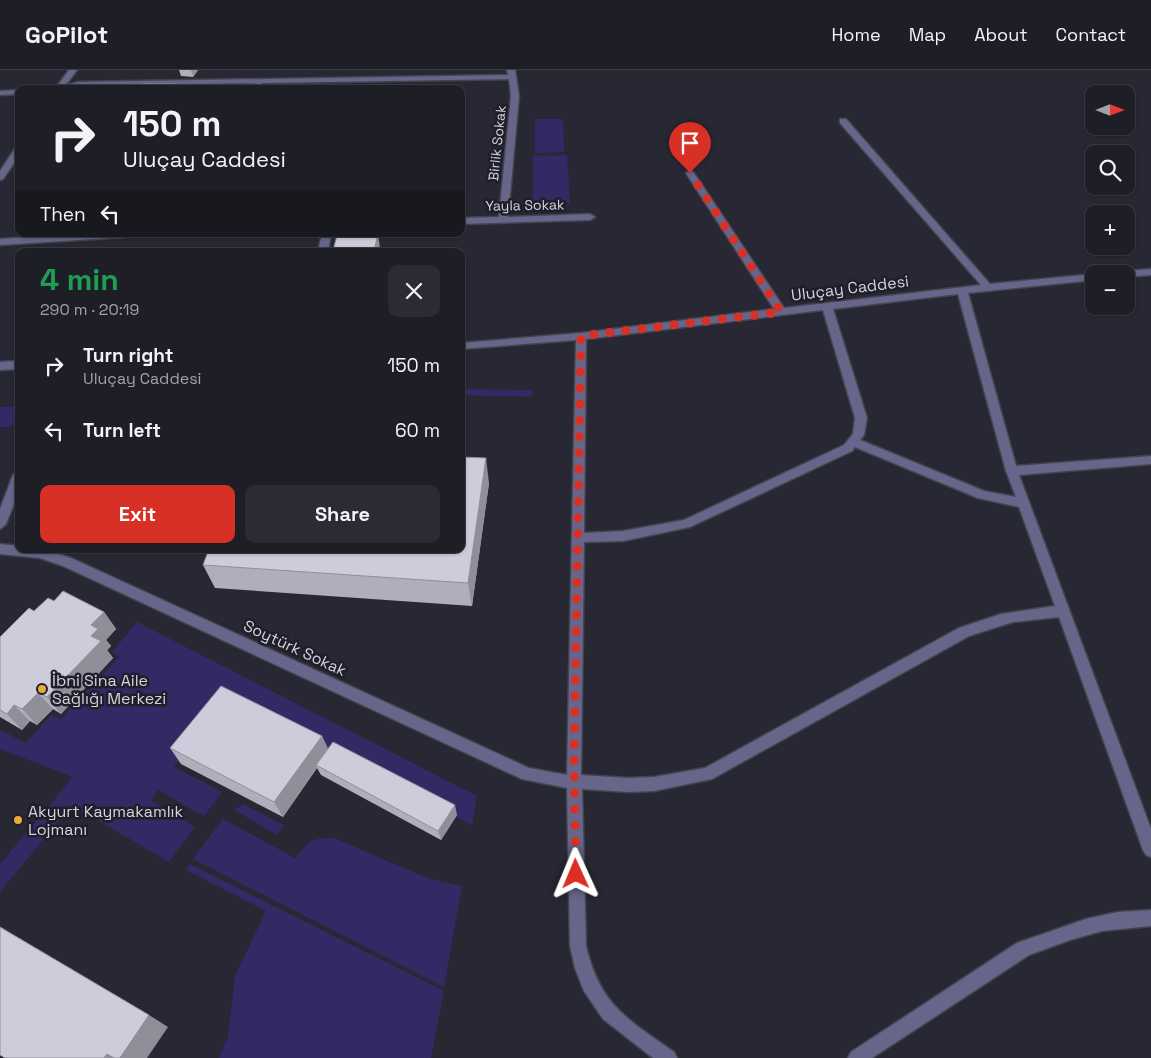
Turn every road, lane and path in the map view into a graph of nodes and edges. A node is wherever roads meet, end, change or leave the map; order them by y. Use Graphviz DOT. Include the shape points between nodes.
graph roads {
  1 [pos="73,70"];
  2 [pos="352,70"];
  3 [pos="512,74"];
  4 [pos="63,85"];
  5 [pos="75,85"];
  6 [pos="146,85"];
  7 [pos="355,85"];
  8 [pos="15,92"];
  9 [pos="0,93"];
  10 [pos="843,121"];
  11 [pos="15,155"];
  12 [pos="690,173"];
  13 [pos="0,177"];
  14 [pos="590,217"];
  15 [pos="465,220"];
  16 [pos="503,220"];
  17 [pos="78,237"];
  18 [pos="0,242"];
  19 [pos="1151,272"];
  20 [pos="1135,273"];
  21 [pos="1085,279"];
  22 [pos="988,287"];
  23 [pos="962,290"];
  24 [pos="827,307"];
  25 [pos="781,312"];
  26 [pos="581,336"];
  27 [pos="465,346"];
  28 [pos="15,365"];
  29 [pos="0,366"];
  30 [pos="854,442"];
  31 [pos="1151,460"];
  32 [pos="1012,471"];
  33 [pos="15,485"];
  34 [pos="1024,503"];
  35 [pos="0,524"];
  36 [pos="577,538"];
  37 [pos="0,549"];
  38 [pos="15,550"];
  39 [pos="40,553"];
  40 [pos="1065,611"];
  41 [pos="574,782"];
  42 [pos="1151,850"];
  43 [pos="1151,918"];
  44 [pos="668,1058"];
  45 [pos="857,1058"];
  1 -- 4 [label="street"];
  2 -- 7 [label="street"];
  3 -- 7 [label="street"];
  3 -- 16 [label="street, Birlik Sokak" via="515,96"];
  5 -- 6 [label="street"];
  8 -- 9 [label="street"];
  10 -- 22 [label="street"];
  11 -- 13 [label="street"];
  12 -- 25 [label="street"];
  14 -- 16 [label="street, Yayla Sokak"];
  15 -- 16 [label="street, Yayla Sokak"];
  17 -- 18 [label="street"];
  19 -- 20 [label="street"];
  21 -- 22 [label="street, Uluçay Caddesi"];
  22 -- 23 [label="street, Uluçay Caddesi"];
  23 -- 24 [label="street, Uluçay Caddesi"];
  23 -- 32 [label="street"];
  24 -- 25 [label="street, Uluçay Caddesi"];
  24 -- 30 [label="street" via="861,418"];
  25 -- 26 [label="street, Uluçay Caddesi"];
  26 -- 27 [label="street, Uluçay Caddesi"];
  26 -- 36 [label="street"];
  28 -- 29 [label="street"];
  30 -- 34 [label="street" via="982,495"];
  30 -- 36 [label="street" via="840,452 686,524 623,536"];
  31 -- 32 [label="street"];
  32 -- 34 [label="street"];
  33 -- 35 [label="street"];
  34 -- 40 [label="street"];
  36 -- 41 [label="street"];
  37 -- 38 [label="street, Soytürk Sokak"];
  39 -- 41 [label="street, Soytürk Sokak" via="67,562 512,768 543,779"];
  40 -- 41 [label="street, Soytürk Sokak" via="1003,618 964,632 707,774 654,784"];
  40 -- 42 [label="street"];
  41 -- 44 [label="street" via="578,946 582,968 602,1007"];
  43 -- 45 [label="street" via="1084,927 1023,949"];
}
